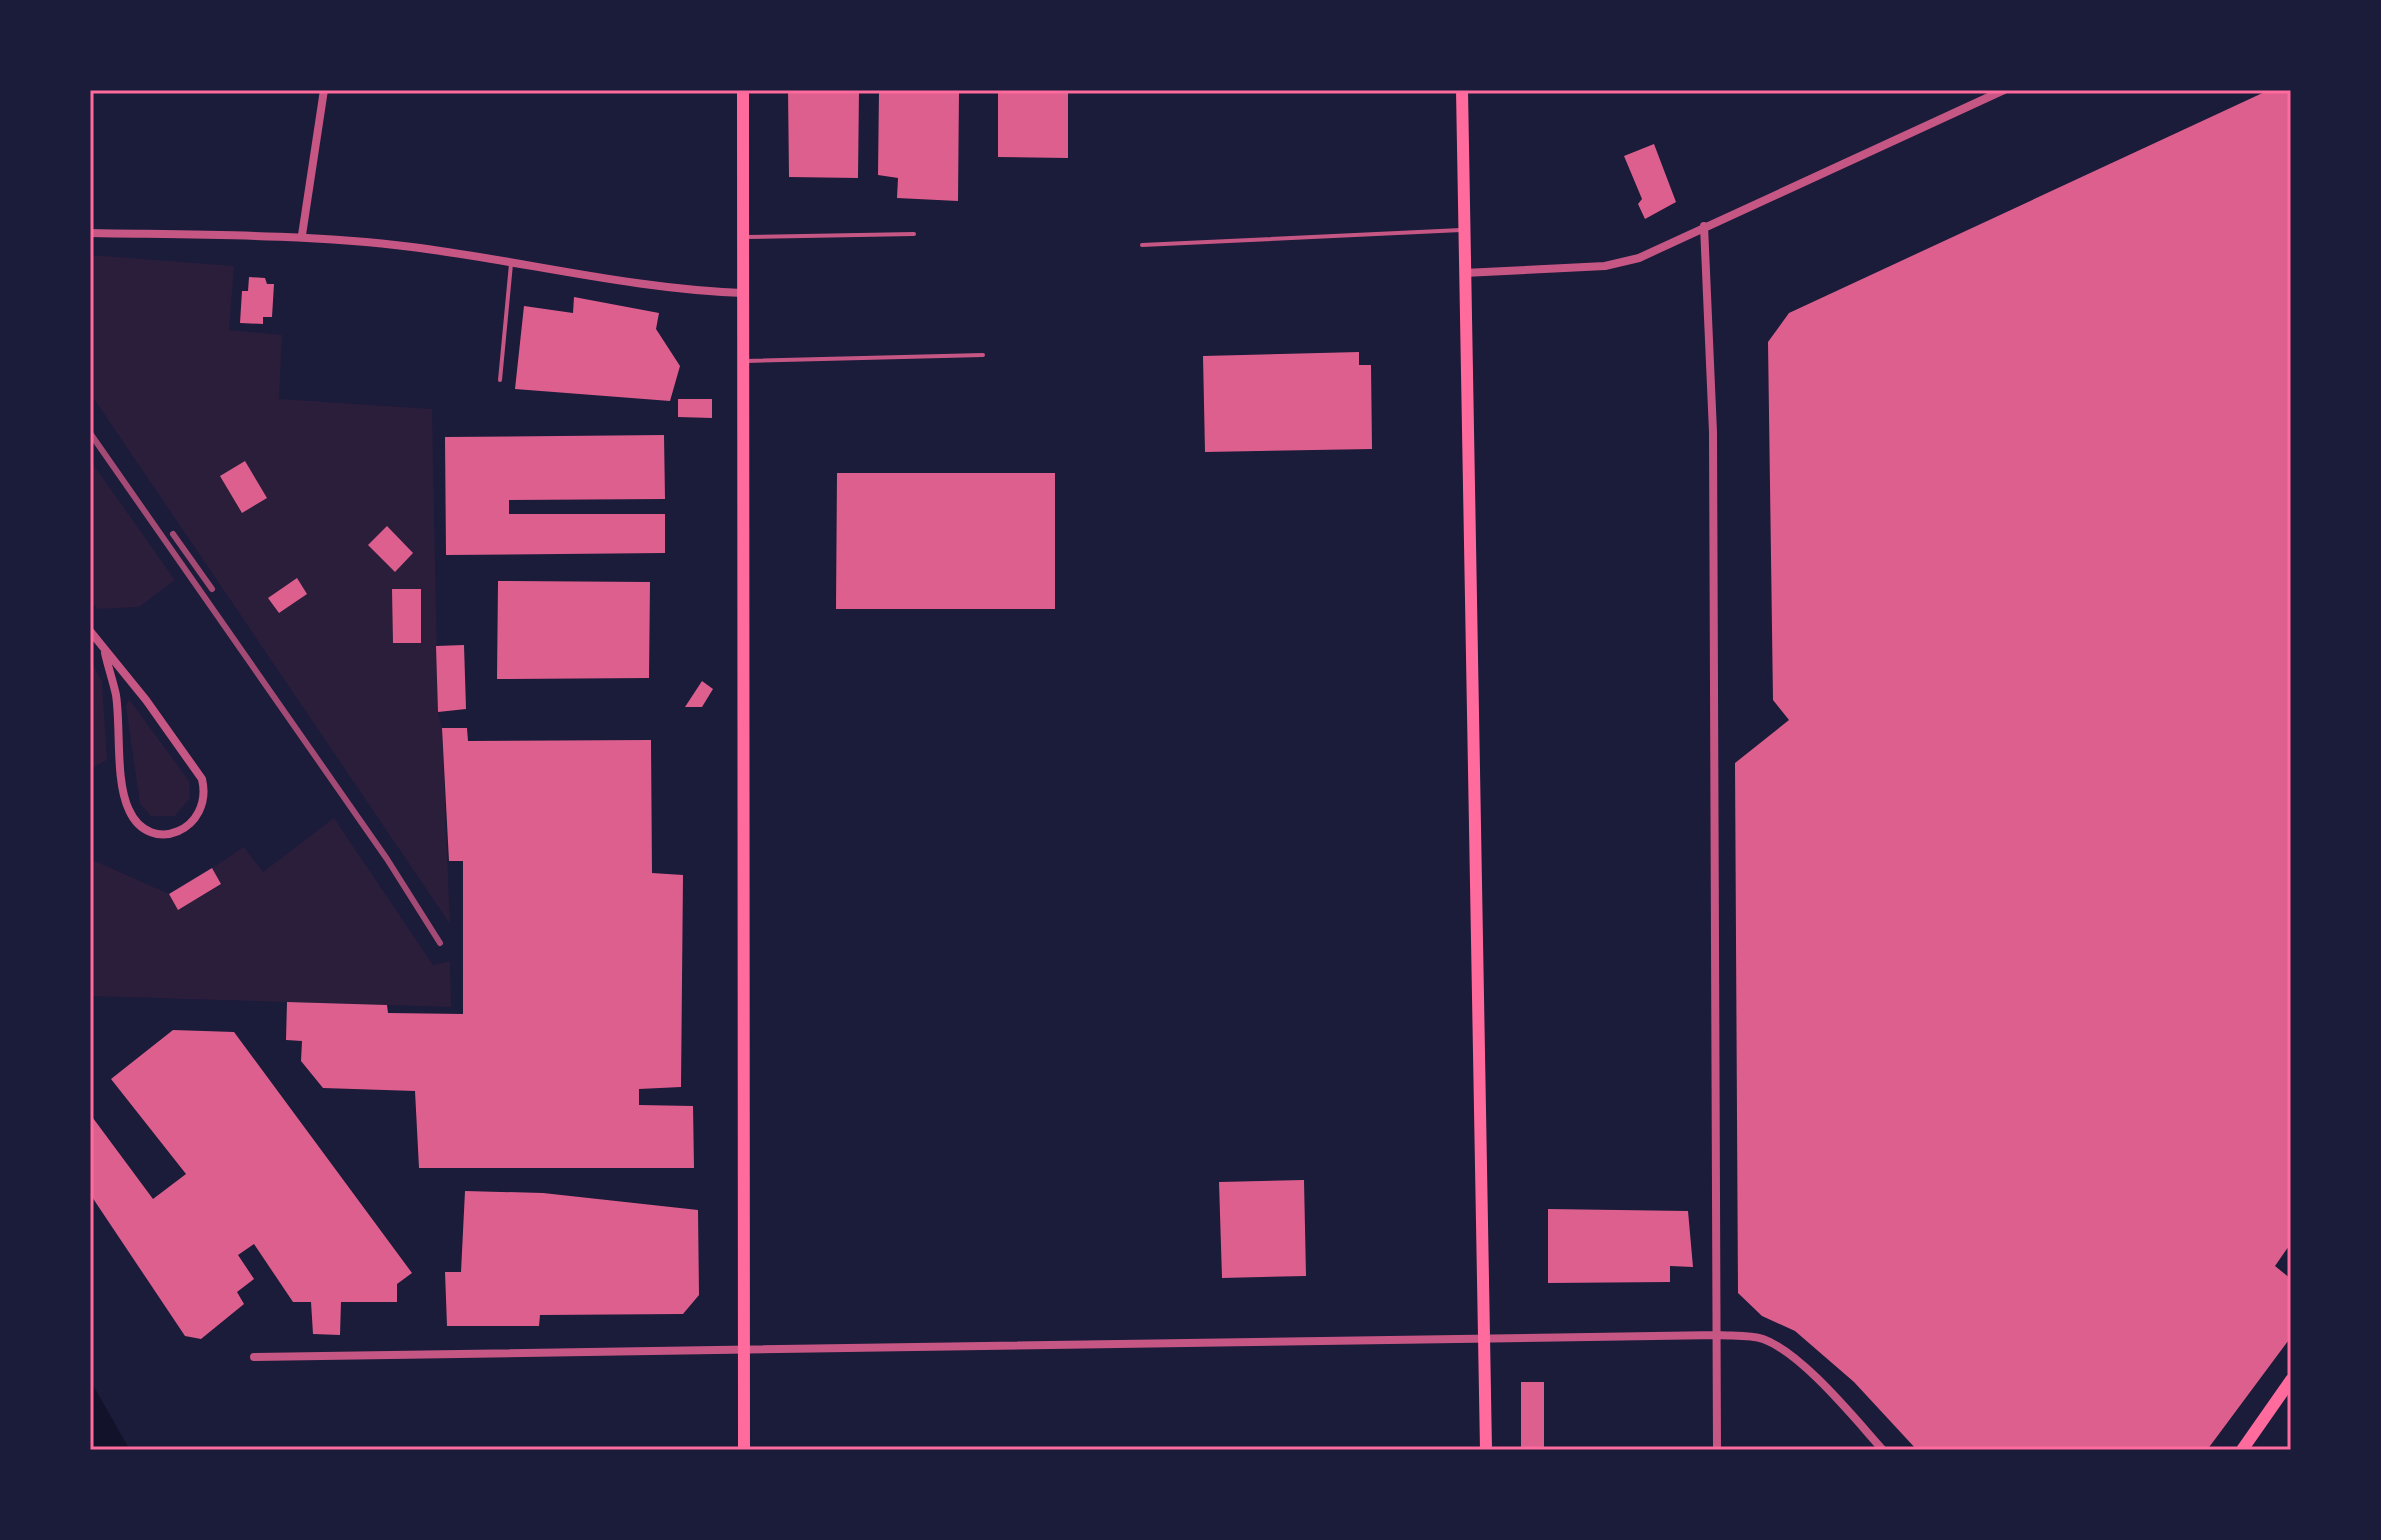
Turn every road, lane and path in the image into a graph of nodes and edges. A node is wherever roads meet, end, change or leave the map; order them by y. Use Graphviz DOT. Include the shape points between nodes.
graph roads {
  1 [pos="324,90"];
  2 [pos="743,90"];
  3 [pos="1462,90"];
  4 [pos="2004,90"];
  5 [pos="1704,226"];
  6 [pos="1464,230"];
  7 [pos="90,233"];
  8 [pos="914,234"];
  9 [pos="302,235"];
  10 [pos="743,237"];
  11 [pos="1142,245"];
  12 [pos="512,262"];
  13 [pos="1464,273"];
  14 [pos="743,293"];
  15 [pos="983,355"];
  16 [pos="743,361"];
  17 [pos="500,380"];
  18 [pos="90,631"];
  19 [pos="105,653"];
  20 [pos="1719,1335"];
  21 [pos="1485,1339"];
  22 [pos="744,1349"];
  23 [pos="254,1357"];
  24 [pos="2291,1380"];
  25 [pos="744,1450"];
  26 [pos="1486,1450"];
  27 [pos="1717,1450"];
  28 [pos="1883,1450"];
  29 [pos="2242,1450"];
  1 -- 9 [label="street"];
  2 -- 10 [label="main road"];
  3 -- 6 [label="main road"];
  4 -- 5 [label="street"];
  5 -- 13 [label="street" via="1614,265"];
  5 -- 20 [label="street" via="1713,417"];
  6 -- 11 [label="lane"];
  6 -- 13 [label="main road"];
  7 -- 9 [label="street"];
  8 -- 10 [label="lane"];
  9 -- 12 [label="street"];
  10 -- 14 [label="main road"];
  12 -- 14 [label="street" via="688,291"];
  12 -- 17 [label="lane"];
  13 -- 21 [label="main road"];
  14 -- 16 [label="main road"];
  15 -- 16 [label="lane"];
  16 -- 22 [label="main road"];
  18 -- 19 [label="street"];
  19 -- 19 [label="street" via="115,693 127,807 143,828 155,833 180,831 199,814 202,779"];
  20 -- 21 [label="street"];
  20 -- 27 [label="street"];
  20 -- 28 [label="street" via="1764,1339 1802,1365"];
  21 -- 22 [label="street"];
  21 -- 26 [label="main road"];
  22 -- 23 [label="street"];
  22 -- 25 [label="main road"];
  24 -- 29 [label="main road"];
}
